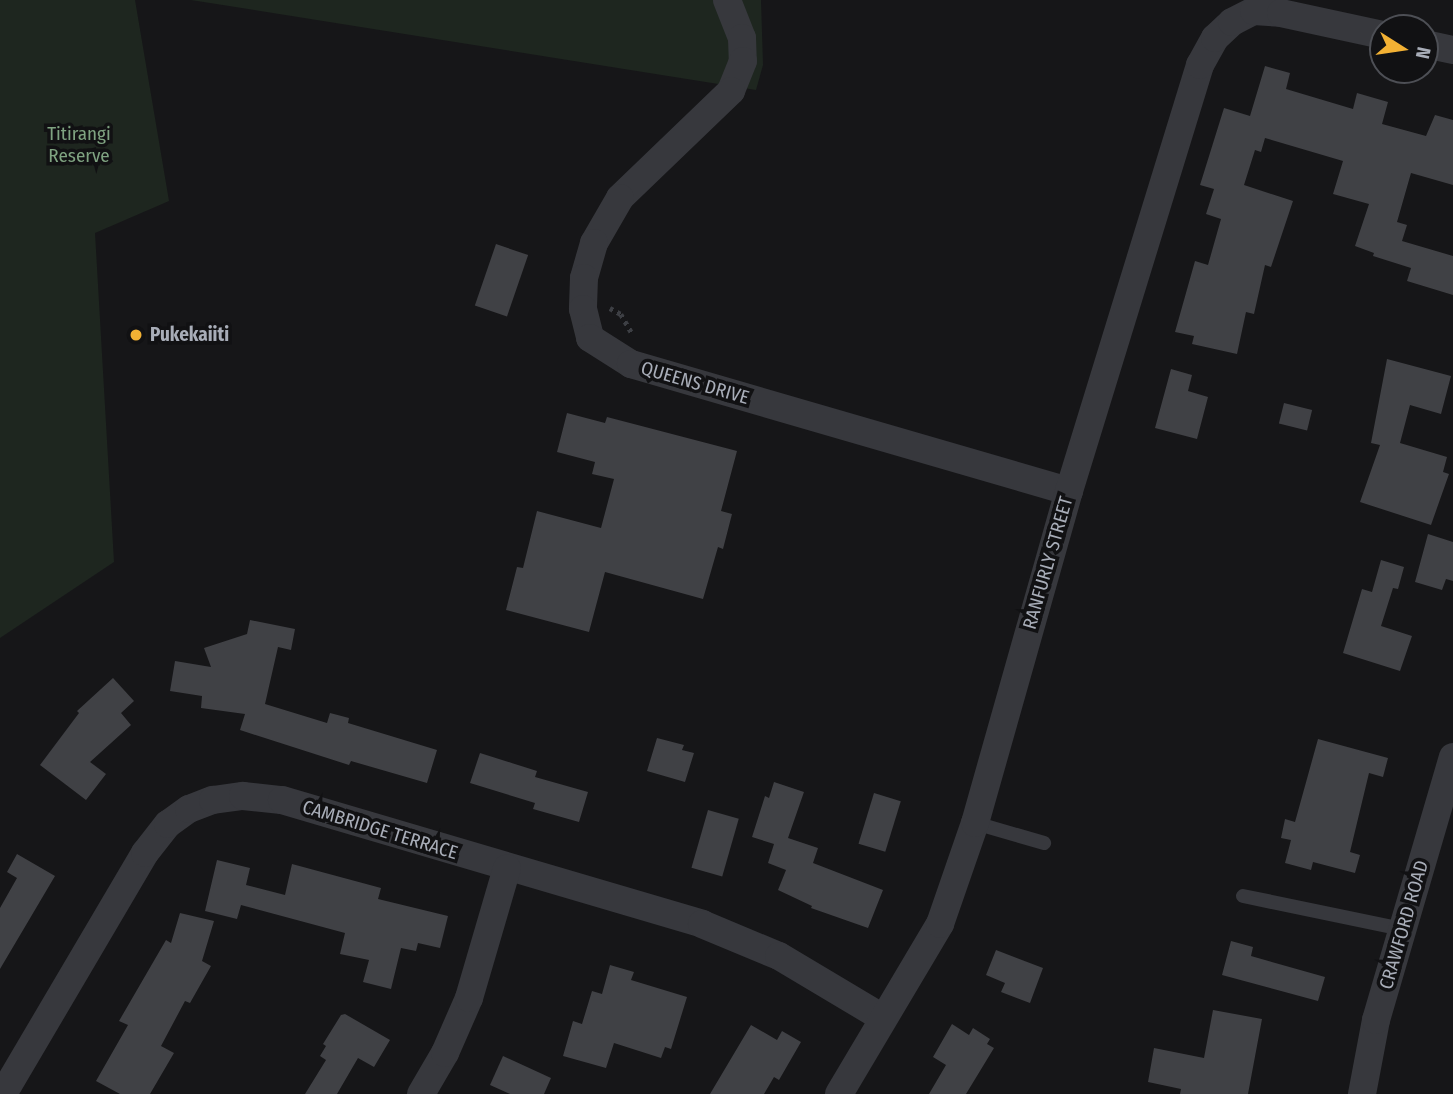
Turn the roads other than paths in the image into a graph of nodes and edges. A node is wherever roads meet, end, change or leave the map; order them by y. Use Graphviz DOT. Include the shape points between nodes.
graph roads {
  1 [pos="727,0"];
  2 [pos="1369,32"];
  3 [pos="1069,491"];
  4 [pos="1453,757"];
  5 [pos="975,823"];
  6 [pos="1044,843"];
  7 [pos="507,869"];
  8 [pos="1243,896"];
  9 [pos="1403,929"];
  10 [pos="883,1018"];
  11 [pos="3,1094"];
  12 [pos="421,1094"];
  13 [pos="839,1094"];
  14 [pos="1362,1094"];
  1 -- 3 [label="street, QUEENS DRIVE" via="742,38 743,61 731,91 620,198 594,243 584,278 583,309 590,338 631,364"];
  2 -- 3 [label="street, RANFURLY STREET" via="1254,11 1215,38 1200,65 1172,148"];
  3 -- 5 [label="street, RANFURLY STREET"];
  4 -- 9 [label="street, CRAWFORD ROAD"];
  5 -- 6 [label="lane"];
  5 -- 10 [label="street, RANFURLY STREET" via="940,924"];
  7 -- 10 [label="street, CAMBRIDGE TERRACE" via="742,938"];
  7 -- 11 [label="street, CAMBRIDGE TERRACE" via="282,800 243,796 189,809 168,824 145,853"];
  7 -- 12 [label="street" via="469,998"];
  8 -- 9 [label="lane"];
  9 -- 14 [label="street, CRAWFORD ROAD" via="1376,1020"];
  10 -- 13 [label="street, RANFURLY STREET"];
}
